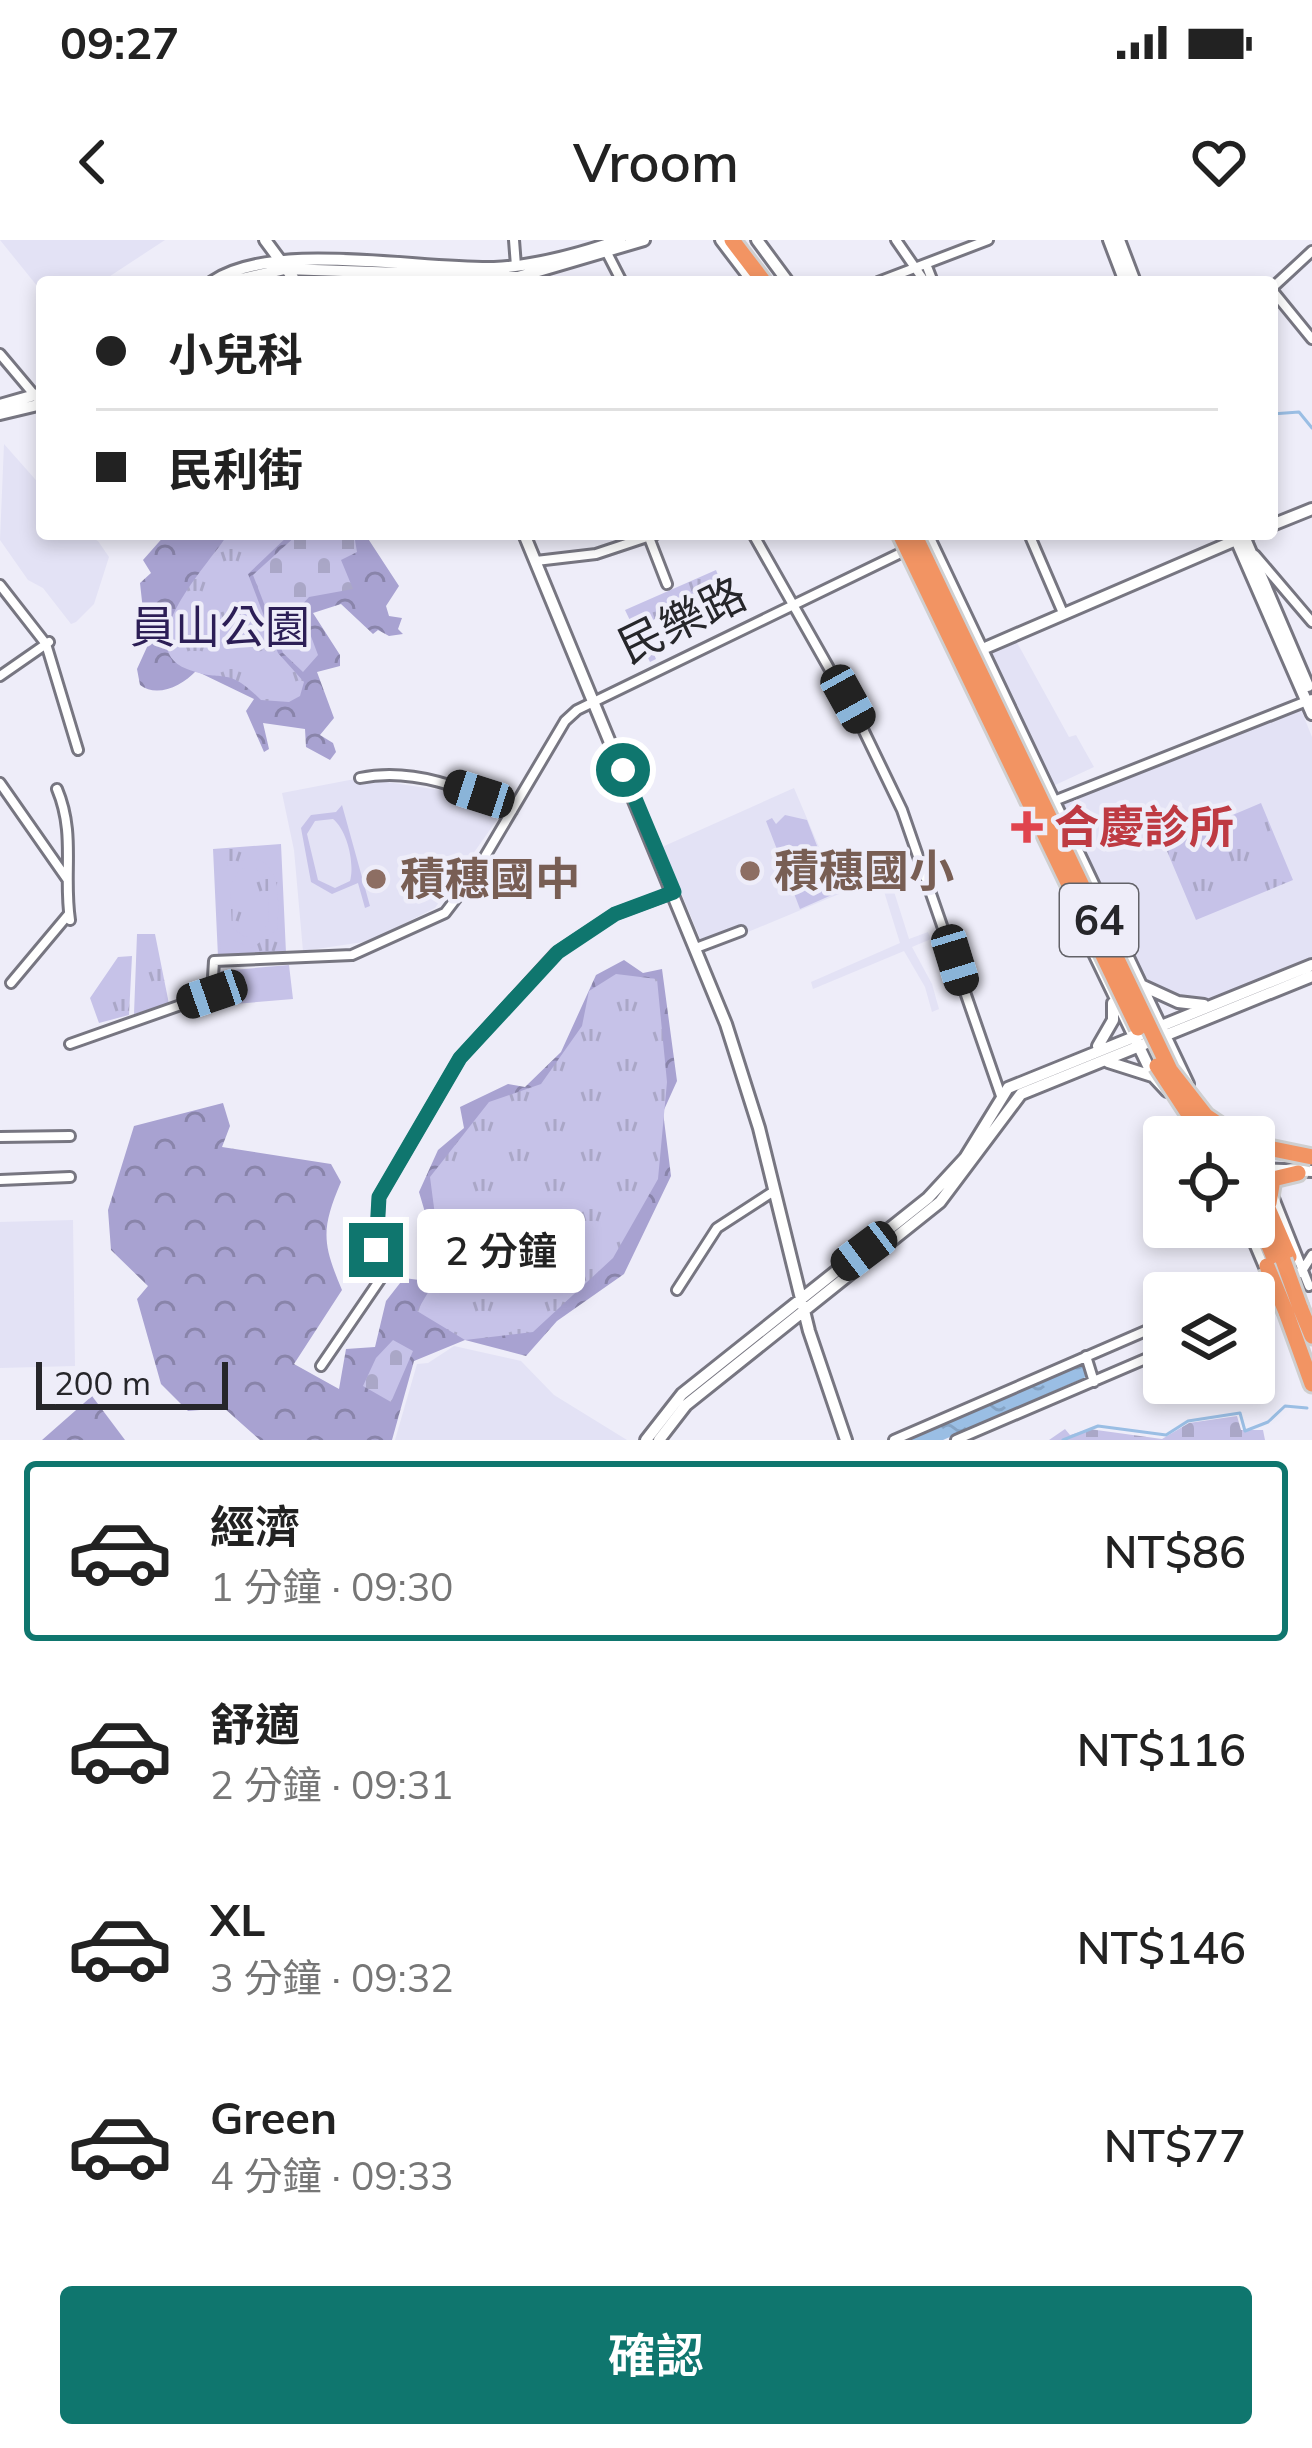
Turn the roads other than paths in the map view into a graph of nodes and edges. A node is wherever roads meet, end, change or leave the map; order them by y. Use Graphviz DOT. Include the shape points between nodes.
graph roads {
  1 [pos="265,240"];
  2 [pos="514,240"];
  3 [pos="620,240"];
  4 [pos="644,240"];
  5 [pos="721,240"];
  6 [pos="738,240"];
  7 [pos="757,240"];
  8 [pos="896,240"];
  9 [pos="988,240"];
  10 [pos="1109,240"];
  11 [pos="1119,240"];
  12 [pos="605,249"];
  13 [pos="1312,251"];
  14 [pos="926,264"];
  15 [pos="282,265"];
  16 [pos="515,266"];
  17 [pos="915,268"];
  18 [pos="222,276"];
  19 [pos="247,276"];
  20 [pos="291,276"];
  21 [pos="498,276"];
  22 [pos="521,276"];
  23 [pos="619,276"];
  24 [pos="748,276"];
  25 [pos="765,276"];
  26 [pos="784,276"];
  27 [pos="894,276"];
  28 [pos="923,276"];
  29 [pos="928,276"];
  30 [pos="1123,276"];
  31 [pos="1133,276"];
  32 [pos="1278,283"];
  33 [pos="1278,296"];
  34 [pos="1312,339"];
  35 [pos="0,354"];
  36 [pos="36,394"];
  37 [pos="36,400"];
  38 [pos="36,400"];
  39 [pos="0,405"];
  40 [pos="0,414"];
  41 [pos="1312,509"];
  42 [pos="1278,523"];
  43 [pos="527,540"];
  44 [pos="637,540"];
  45 [pos="653,540"];
  46 [pos="757,540"];
  47 [pos="910,540"];
  48 [pos="910,540"];
  49 [pos="915,540"];
  50 [pos="915,540"];
  51 [pos="915,540"];
  52 [pos="1032,540"];
  53 [pos="1233,540"];
  54 [pos="1244,540"];
  55 [pos="1245,540"];
  56 [pos="1251,550"];
  57 [pos="902,552"];
  58 [pos="536,561"];
  59 [pos="667,584"];
  60 [pos="0,585"];
  61 [pos="792,604"];
  62 [pos="1063,613"];
  63 [pos="1312,622"];
  64 [pos="48,643"];
  65 [pos="970,654"];
  66 [pos="0,676"];
  67 [pos="594,699"];
  68 [pos="1311,702"];
  69 [pos="78,750"];
  70 [pos="360,778"];
  71 [pos="0,783"];
  72 [pos="57,789"];
  73 [pos="1048,804"];
  74 [pos="512,811"];
  75 [pos="67,878"];
  76 [pos="674,892"];
  77 [pos="741,931"];
  78 [pos="695,948"];
  79 [pos="1312,965"];
  80 [pos="1312,976"];
  81 [pos="11,982"];
  82 [pos="1143,986"];
  83 [pos="1110,988"];
  84 [pos="1208,1006"];
  85 [pos="1192,1024"];
  86 [pos="1150,1037"];
  87 [pos="70,1044"];
  88 [pos="1096,1050"];
  89 [pos="1177,1058"];
  90 [pos="1093,1064"];
  91 [pos="1153,1076"];
  92 [pos="1187,1084"];
  93 [pos="1002,1097"];
  94 [pos="1006,1114"];
  95 [pos="1194,1116"];
  96 [pos="1196,1116"];
  97 [pos="1197,1116"];
  98 [pos="1200,1116"];
  99 [pos="1200,1116"];
  100 [pos="70,1136"];
  101 [pos="0,1137"];
  102 [pos="1275,1148"];
  103 [pos="1275,1153"];
  104 [pos="1307,1164"];
  105 [pos="1275,1169"];
  106 [pos="70,1177"];
  107 [pos="1275,1178"];
  108 [pos="0,1180"];
  109 [pos="775,1190"];
  110 [pos="1275,1237"];
  111 [pos="1275,1244"];
  112 [pos="1257,1248"];
  113 [pos="1275,1248"];
  114 [pos="1312,1255"];
  115 [pos="1300,1266"];
  116 [pos="1275,1282"];
  117 [pos="1310,1285"];
  118 [pos="677,1290"];
  119 [pos="804,1296"];
  120 [pos="1275,1296"];
  121 [pos="1277,1301"];
  122 [pos="804,1312"];
  123 [pos="1312,1313"];
  124 [pos="1143,1332"];
  125 [pos="1312,1336"];
  126 [pos="1312,1355"];
  127 [pos="1086,1356"];
  128 [pos="1143,1360"];
  129 [pos="321,1366"];
  130 [pos="1094,1382"];
  131 [pos="1312,1384"];
  132 [pos="1312,1398"];
  133 [pos="646,1440"];
  134 [pos="658,1440"];
  135 [pos="846,1440"];
  136 [pos="894,1440"];
  137 [pos="956,1440"];
  1 -- 15 [label="main road"];
  2 -- 16 [label="street"];
  3 -- 12 [label="main road"];
  4 -- 12 [label="main road"];
  5 -- 24 [label="main road"];
  6 -- 25 [label="highway"];
  7 -- 26 [label="main road"];
  8 -- 17 [label="street"];
  9 -- 14 [label="street"];
  10 -- 30 [label="main road"];
  11 -- 31 [label="main road"];
  12 -- 16 [label="main road"];
  12 -- 22 [label="main road"];
  12 -- 23 [label="street"];
  13 -- 32 [label="street"];
  14 -- 17 [label="street"];
  14 -- 29 [label="street"];
  15 -- 16 [label="main road"];
  15 -- 18 [label="main road"];
  15 -- 19 [label="main road"];
  15 -- 20 [label="main road"];
  15 -- 21 [label="main road"];
  17 -- 27 [label="street"];
  17 -- 28 [label="street"];
  33 -- 34 [label="street"];
  35 -- 36 [label="street"];
  37 -- 39 [label="main road"];
  38 -- 40 [label="main road"];
  41 -- 42 [label="main road"];
  43 -- 58 [label="main road"];
  44 -- 58 [label="street"];
  45 -- 59 [label="street"];
  46 -- 61 [label="street"];
  47 -- 57 [label="main road"];
  48 -- 57 [label="street, 民樂路"];
  49 -- 65 [label="main road"];
  50 -- 98 [label="highway, bridge"];
  51 -- 96 [label="highway, 64, bridge" via="1150,1047"];
  52 -- 62 [label="street"];
  53 -- 62 [label="main road"];
  54 -- 68 [label="main road"];
  55 -- 56 [label="main road"];
  56 -- 63 [label="street"];
  56 -- 68 [label="main road"];
  57 -- 61 [label="street, 民樂路"];
  57 -- 65 [label="main road"];
  58 -- 67 [label="main road"];
  60 -- 64 [label="street"];
  61 -- 67 [label="street, 民樂路"];
  61 -- 93 [label="street" via="902,810"];
  62 -- 65 [label="main road"];
  64 -- 66 [label="street"];
  64 -- 69 [label="street"];
  65 -- 73 [label="highway"];
  65 -- 83 [label="main road"];
  67 -- 74 [label="street" via="565,721"];
  67 -- 76 [label="main road"];
  68 -- 73 [label="street"];
  70 -- 74 [label="street" via="434,780"];
  71 -- 75 [label="street"];
  72 -- 75 [label="street" via="68,816"];
  73 -- 82 [label="main road"];
  73 -- 86 [label="highway, bridge"];
  74 -- 87 [label="street" via="436,919 352,955 214,961 212,994"];
  75 -- 81 [label="street" via="69,917"];
  76 -- 78 [label="main road"];
  76 -- 129 [label="street" via="615,914 558,952 460,1058 379,1197 376,1250 390,1265"];
  77 -- 78 [label="street"];
  78 -- 109 [label="main road"];
  79 -- 84 [label="main road"];
  80 -- 85 [label="main road"];
  82 -- 84 [label="main road"];
  82 -- 86 [label="main road"];
  83 -- 86 [label="main road" via="1121,1013"];
  83 -- 88 [label="main road" via="1113,1019"];
  84 -- 86 [label="main road"];
  85 -- 86 [label="main road"];
  85 -- 89 [label="main road"];
  86 -- 88 [label="main road"];
  86 -- 89 [label="main road"];
  86 -- 90 [label="main road"];
  86 -- 91 [label="main road"];
  86 -- 92 [label="main road"];
  86 -- 97 [label="highway, bridge"];
  88 -- 93 [label="main road" via="1028,1076"];
  89 -- 92 [label="main road"];
  90 -- 91 [label="main road" via="1122,1063"];
  90 -- 94 [label="main road" via="1021,1094"];
  91 -- 95 [label="main road"];
  92 -- 99 [label="main road"];
  93 -- 94 [label="street"];
  93 -- 119 [label="main road" via="938,1189"];
  94 -- 122 [label="main road" via="940,1202"];
  100 -- 101 [label="street"];
  102 -- 104 [label="main road"];
  103 -- 104 [label="highway, bridge"];
  104 -- 105 [label="main road"];
  104 -- 107 [label="highway"];
  104 -- 115 [label="street" via="1280,1181 1274,1197"];
  106 -- 108 [label="street"];
  109 -- 118 [label="street" via="717,1228"];
  109 -- 119 [label="main road"];
  110 -- 123 [label="highway, bridge"];
  111 -- 125 [label="highway, bridge"];
  112 -- 131 [label="highway, bridge"];
  113 -- 126 [label="highway, bridge"];
  114 -- 115 [label="street"];
  115 -- 116 [label="street"];
  115 -- 117 [label="street"];
  117 -- 121 [label="street"];
  119 -- 122 [label="main road"];
  119 -- 133 [label="main road" via="673,1402"];
  120 -- 121 [label="street, bridge"];
  121 -- 132 [label="street"];
  122 -- 134 [label="main road" via="686,1405"];
  122 -- 135 [label="main road"];
  124 -- 127 [label="street"];
  127 -- 130 [label="street"];
  127 -- 136 [label="street"];
  128 -- 130 [label="street"];
  130 -- 137 [label="street"];
}
